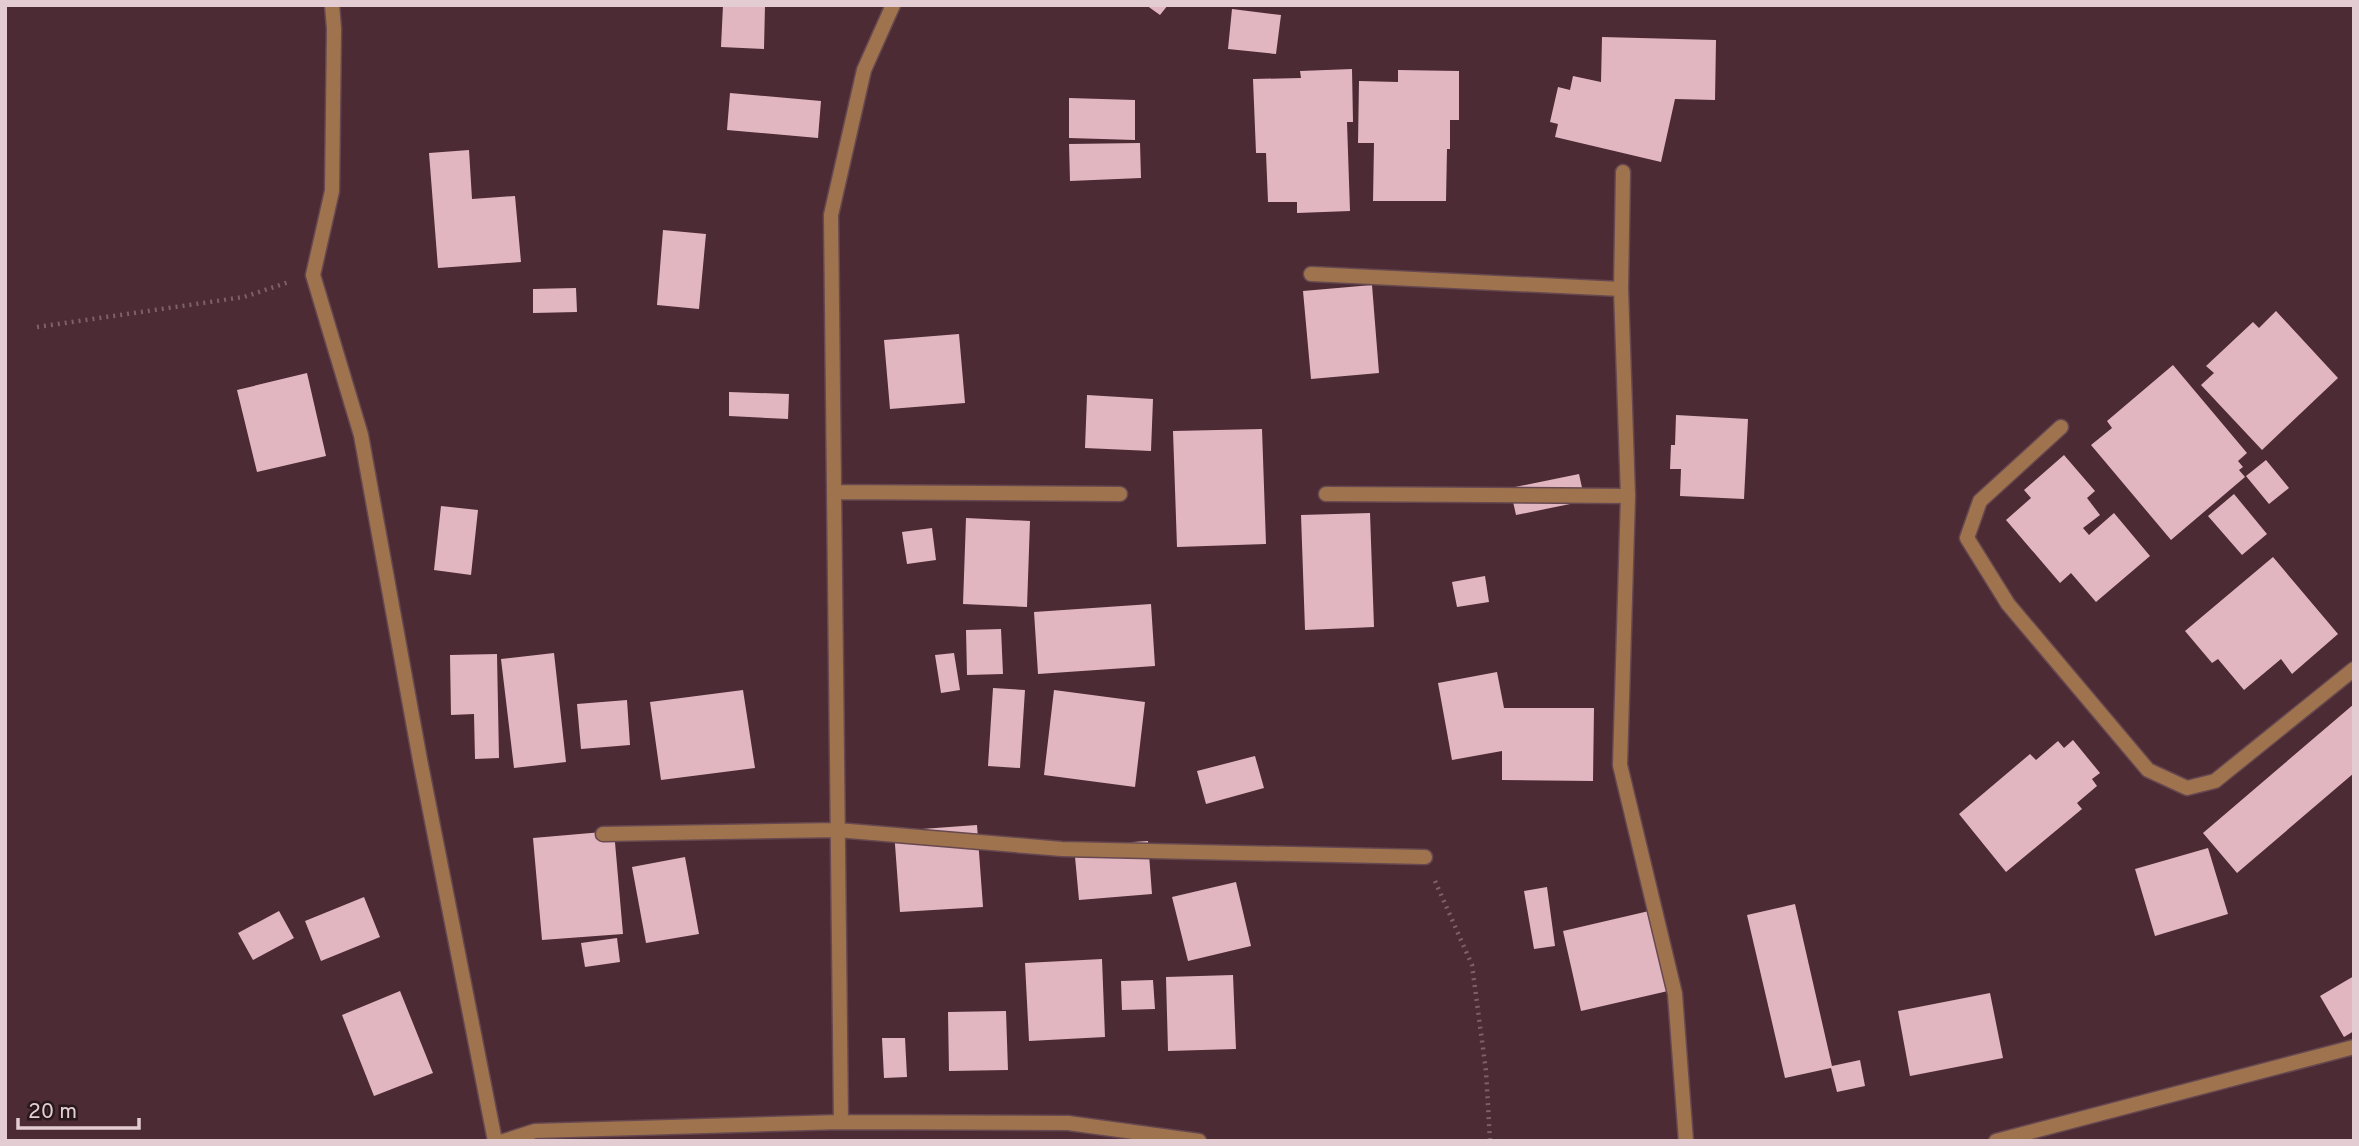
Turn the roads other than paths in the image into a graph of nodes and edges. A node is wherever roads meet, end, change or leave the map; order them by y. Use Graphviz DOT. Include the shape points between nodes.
graph roads {
  1 [pos="332,5"];
  2 [pos="893,5"];
  3 [pos="1623,172"];
  4 [pos="1311,274"];
  5 [pos="1621,289"];
  6 [pos="2061,427"];
  7 [pos="834,492"];
  8 [pos="1120,494"];
  9 [pos="1326,494"];
  10 [pos="1628,496"];
  11 [pos="2354,669"];
  12 [pos="838,830"];
  13 [pos="603,834"];
  14 [pos="1425,857"];
  15 [pos="2354,1047"];
  16 [pos="841,1122"];
  17 [pos="536,1136"];
  18 [pos="495,1141"];
  19 [pos="504,1141"];
  20 [pos="1199,1141"];
  21 [pos="1686,1141"];
  22 [pos="1996,1141"];
  1 -- 18 [label="street" via="332,191 313,275 361,435"];
  2 -- 7 [label="street" via="864,70 831,215"];
  3 -- 5 [label="street"];
  4 -- 5 [label="street"];
  5 -- 10 [label="street"];
  6 -- 11 [label="street" via="1980,501 1967,538 2008,604 2148,770 2187,788 2215,781"];
  7 -- 8 [label="street"];
  7 -- 12 [label="street"];
  9 -- 10 [label="street"];
  10 -- 21 [label="street" via="1620,765 1675,995"];
  12 -- 13 [label="street"];
  12 -- 14 [label="street" via="1062,849"];
  12 -- 16 [label="street"];
  15 -- 22 [label="street"];
  16 -- 17 [label="street"];
  16 -- 20 [label="street" via="1068,1123"];
  17 -- 19 [label="street"];
}
